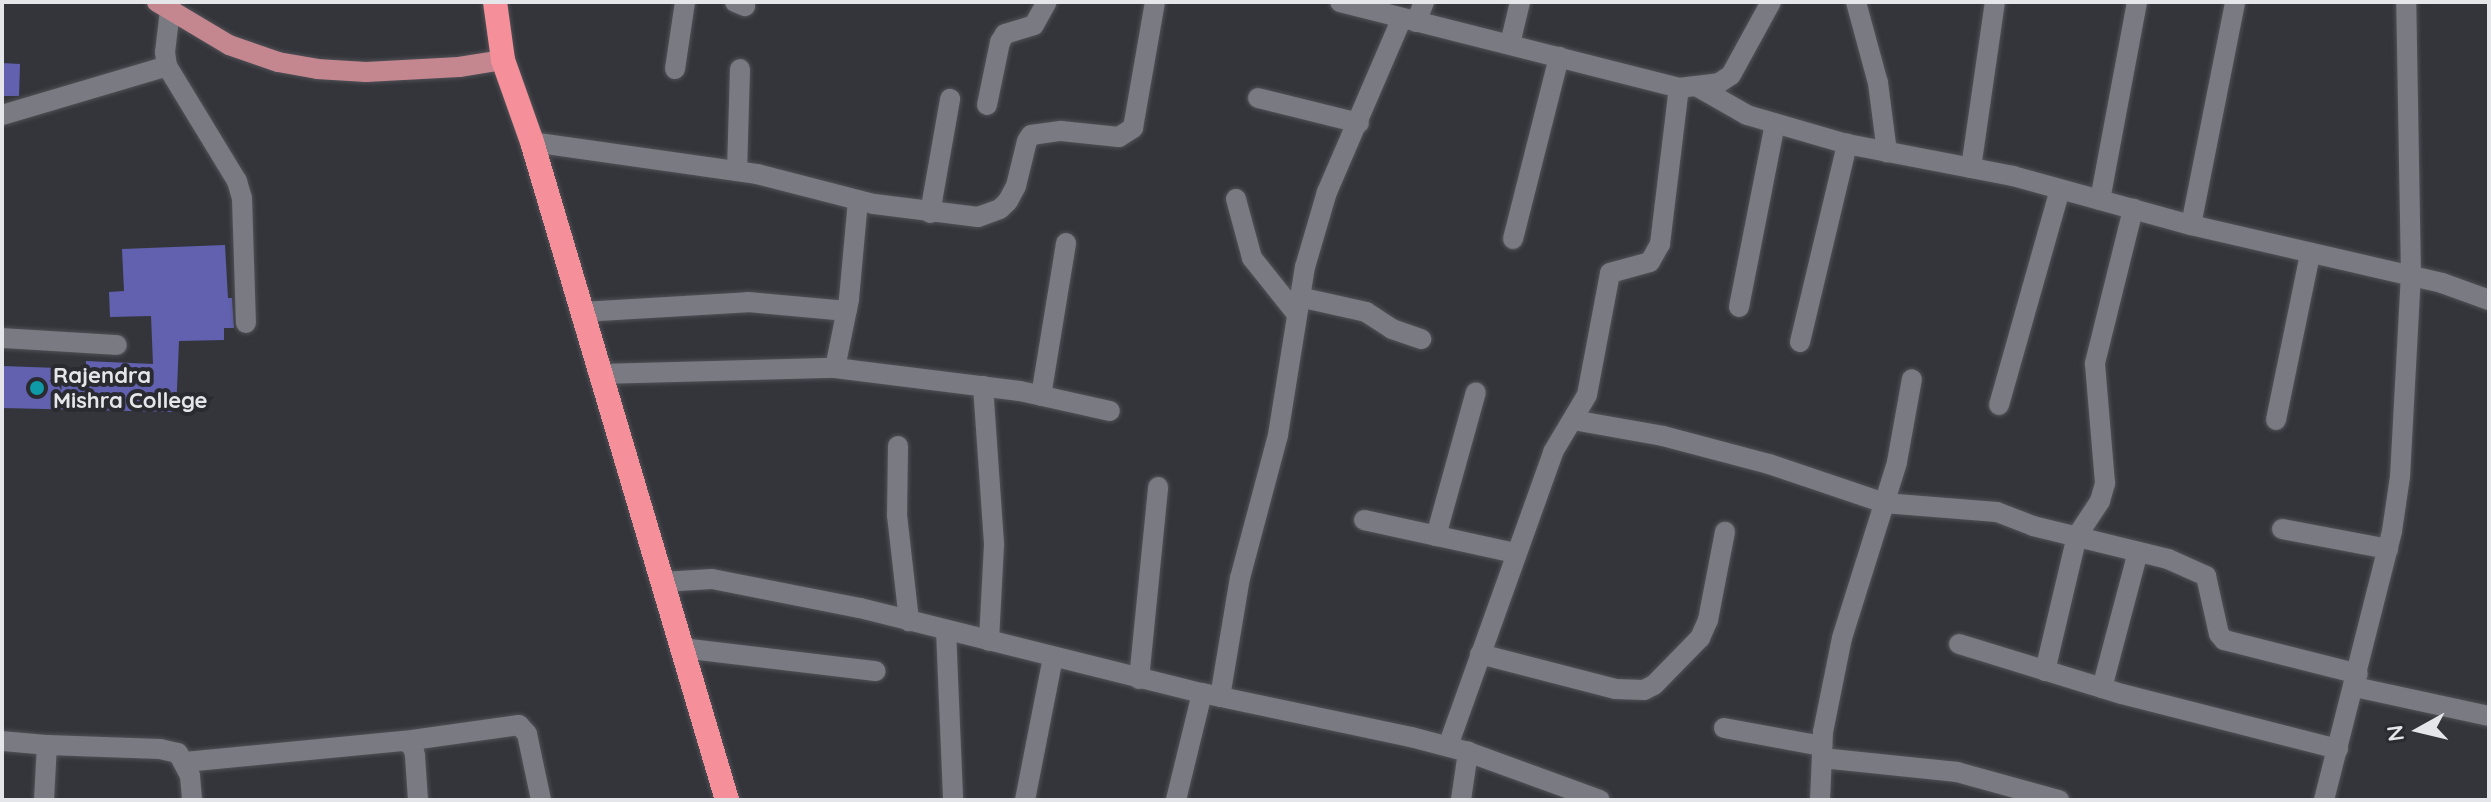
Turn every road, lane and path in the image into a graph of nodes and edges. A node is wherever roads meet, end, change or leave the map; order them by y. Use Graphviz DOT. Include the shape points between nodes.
graph roads {
  1 [pos="495,2"];
  2 [pos="685,2"];
  3 [pos="1047,2"];
  4 [pos="1155,2"];
  5 [pos="1343,2"];
  6 [pos="1424,2"];
  7 [pos="1520,2"];
  8 [pos="1771,2"];
  9 [pos="1856,2"];
  10 [pos="1995,2"];
  11 [pos="2137,2"];
  12 [pos="2235,2"];
  13 [pos="2406,2"];
  14 [pos="166,4"];
  15 [pos="1409,20"];
  16 [pos="1510,44"];
  17 [pos="1559,57"];
  18 [pos="503,60"];
  19 [pos="167,66"];
  20 [pos="675,69"];
  21 [pos="740,69"];
  22 [pos="1688,88"];
  23 [pos="1258,98"];
  24 [pos="950,99"];
  25 [pos="987,105"];
  26 [pos="2,115"];
  27 [pos="1359,123"];
  28 [pos="1775,124"];
  29 [pos="532,142"];
  30 [pos="1847,144"];
  31 [pos="1887,152"];
  32 [pos="1971,168"];
  33 [pos="737,171"];
  34 [pos="2060,190"];
  35 [pos="1236,199"];
  36 [pos="858,200"];
  37 [pos="2100,200"];
  38 [pos="2133,209"];
  39 [pos="930,213"];
  40 [pos="2191,225"];
  41 [pos="1513,239"];
  42 [pos="1066,243"];
  43 [pos="2310,254"];
  44 [pos="2411,276"];
  45 [pos="2489,300"];
  46 [pos="1298,305"];
  47 [pos="1739,307"];
  48 [pos="847,311"];
  49 [pos="582,312"];
  50 [pos="246,323"];
  51 [pos="2,338"];
  52 [pos="1421,339"];
  53 [pos="1800,342"];
  54 [pos="117,345"];
  55 [pos="835,368"];
  56 [pos="600,374"];
  57 [pos="1912,379"];
  58 [pos="983,386"];
  59 [pos="1476,392"];
  60 [pos="1041,396"];
  61 [pos="1999,405"];
  62 [pos="1110,411"];
  63 [pos="1573,420"];
  64 [pos="2276,420"];
  65 [pos="898,446"];
  66 [pos="1158,487"];
  67 [pos="1884,503"];
  68 [pos="1364,520"];
  69 [pos="2282,529"];
  70 [pos="1725,532"];
  71 [pos="1436,536"];
  72 [pos="2077,536"];
  73 [pos="2388,549"];
  74 [pos="2138,552"];
  75 [pos="1515,553"];
  76 [pos="662,582"];
  77 [pos="909,621"];
  78 [pos="946,630"];
  79 [pos="989,641"];
  80 [pos="1959,644"];
  81 [pos="682,648"];
  82 [pos="1480,654"];
  83 [pos="1053,657"];
  84 [pos="876,671"];
  85 [pos="2045,671"];
  86 [pos="1139,679"];
  87 [pos="2356,680"];
  88 [pos="2102,688"];
  89 [pos="1211,695"];
  90 [pos="2489,716"];
  91 [pos="1724,728"];
  92 [pos="2,741"];
  93 [pos="405,741"];
  94 [pos="47,745"];
  95 [pos="1458,749"];
  96 [pos="2338,749"];
  97 [pos="1822,752"];
  98 [pos="185,762"];
  99 [pos="44,800"];
  100 [pos="192,800"];
  101 [pos="418,800"];
  102 [pos="541,800"];
  103 [pos="727,800"];
  104 [pos="953,800"];
  105 [pos="1025,800"];
  106 [pos="1176,800"];
  107 [pos="1461,800"];
  108 [pos="1600,800"];
  109 [pos="1820,800"];
  110 [pos="2059,800"];
  111 [pos="2324,800"];
  1 -- 18 [label="highway"];
  2 -- 20 [label="street"];
  3 -- 25 [label="street" via="1034,25 1005,34 1000,42"];
  4 -- 39 [label="street" via="1133,128 1127,135 1031,135 1016,186 1000,209 978,217"];
  5 -- 15 [label="street"];
  6 -- 15 [label="street"];
  7 -- 16 [label="street"];
  8 -- 22 [label="street" via="1731,75 1719,83"];
  9 -- 31 [label="street" via="1878,83"];
  10 -- 32 [label="street"];
  11 -- 37 [label="street"];
  12 -- 40 [label="street"];
  13 -- 44 [label="street"];
  14 -- 18 [label="main road" via="229,45 317,69 366,72"];
  14 -- 19 [label="street"];
  15 -- 16 [label="street"];
  15 -- 27 [label="street"];
  16 -- 17 [label="street"];
  17 -- 22 [label="street"];
  17 -- 41 [label="street"];
  18 -- 29 [label="highway"];
  19 -- 26 [label="street"];
  19 -- 50 [label="street" via="237,181"];
  21 -- 33 [label="street"];
  22 -- 28 [label="street"];
  22 -- 63 [label="street" via="1660,244 1650,262 1610,273 1587,395"];
  23 -- 27 [label="street"];
  24 -- 39 [label="street"];
  27 -- 46 [label="street" via="1327,192"];
  28 -- 30 [label="street"];
  28 -- 47 [label="street"];
  29 -- 33 [label="street"];
  29 -- 49 [label="highway"];
  30 -- 31 [label="street"];
  30 -- 53 [label="street"];
  31 -- 32 [label="street"];
  32 -- 34 [label="street"];
  33 -- 36 [label="street"];
  34 -- 37 [label="street"];
  34 -- 61 [label="street"];
  35 -- 46 [label="street" via="1252,258"];
  36 -- 39 [label="street"];
  36 -- 48 [label="street"];
  37 -- 38 [label="street"];
  38 -- 40 [label="street"];
  38 -- 72 [label="street" via="2095,363 2105,483"];
  40 -- 43 [label="street"];
  42 -- 60 [label="street"];
  43 -- 44 [label="street"];
  43 -- 64 [label="street"];
  44 -- 45 [label="street"];
  44 -- 73 [label="street" via="2400,477"];
  46 -- 52 [label="street" via="1366,312"];
  46 -- 89 [label="street" via="1278,435"];
  48 -- 49 [label="street" via="748,302"];
  48 -- 55 [label="street"];
  49 -- 56 [label="highway"];
  51 -- 54 [label="street"];
  55 -- 56 [label="street"];
  55 -- 58 [label="street"];
  56 -- 76 [label="highway"];
  57 -- 67 [label="street"];
  58 -- 60 [label="street"];
  58 -- 79 [label="street" via="994,545"];
  59 -- 71 [label="street"];
  60 -- 62 [label="street"];
  63 -- 67 [label="street" via="1769,464"];
  63 -- 75 [label="street" via="1553,452"];
  65 -- 77 [label="street" via="897,515"];
  66 -- 86 [label="street"];
  67 -- 72 [label="street" via="1997,512"];
  67 -- 97 [label="street" via="1842,638"];
  68 -- 71 [label="street"];
  69 -- 73 [label="street"];
  70 -- 82 [label="street" via="1700,638 1644,690 1615,689"];
  71 -- 75 [label="street"];
  72 -- 74 [label="street"];
  72 -- 85 [label="street"];
  73 -- 87 [label="street"];
  74 -- 87 [label="street" via="2206,576 2224,640"];
  74 -- 88 [label="street"];
  75 -- 82 [label="street"];
  76 -- 77 [label="street" via="712,579"];
  76 -- 81 [label="highway"];
  77 -- 78 [label="street"];
  78 -- 79 [label="street"];
  78 -- 104 [label="street"];
  79 -- 83 [label="street"];
  80 -- 85 [label="street"];
  81 -- 84 [label="street"];
  81 -- 103 [label="highway"];
  82 -- 95 [label="street"];
  83 -- 86 [label="street"];
  83 -- 105 [label="street"];
  85 -- 88 [label="street"];
  86 -- 89 [label="street"];
  87 -- 90 [label="street"];
  87 -- 96 [label="street"];
  88 -- 96 [label="street"];
  89 -- 95 [label="street"];
  89 -- 106 [label="street"];
  91 -- 97 [label="street"];
  92 -- 94 [label="street"];
  93 -- 98 [label="street"];
  93 -- 101 [label="street" via="415,756"];
  93 -- 102 [label="street" via="519,725 527,734"];
  94 -- 98 [label="street" via="160,749 178,753"];
  94 -- 99 [label="street"];
  95 -- 107 [label="street"];
  95 -- 108 [label="street"];
  96 -- 111 [label="street"];
  97 -- 109 [label="street"];
  97 -- 110 [label="street" via="1957,772"];
  98 -- 100 [label="street"];
}
